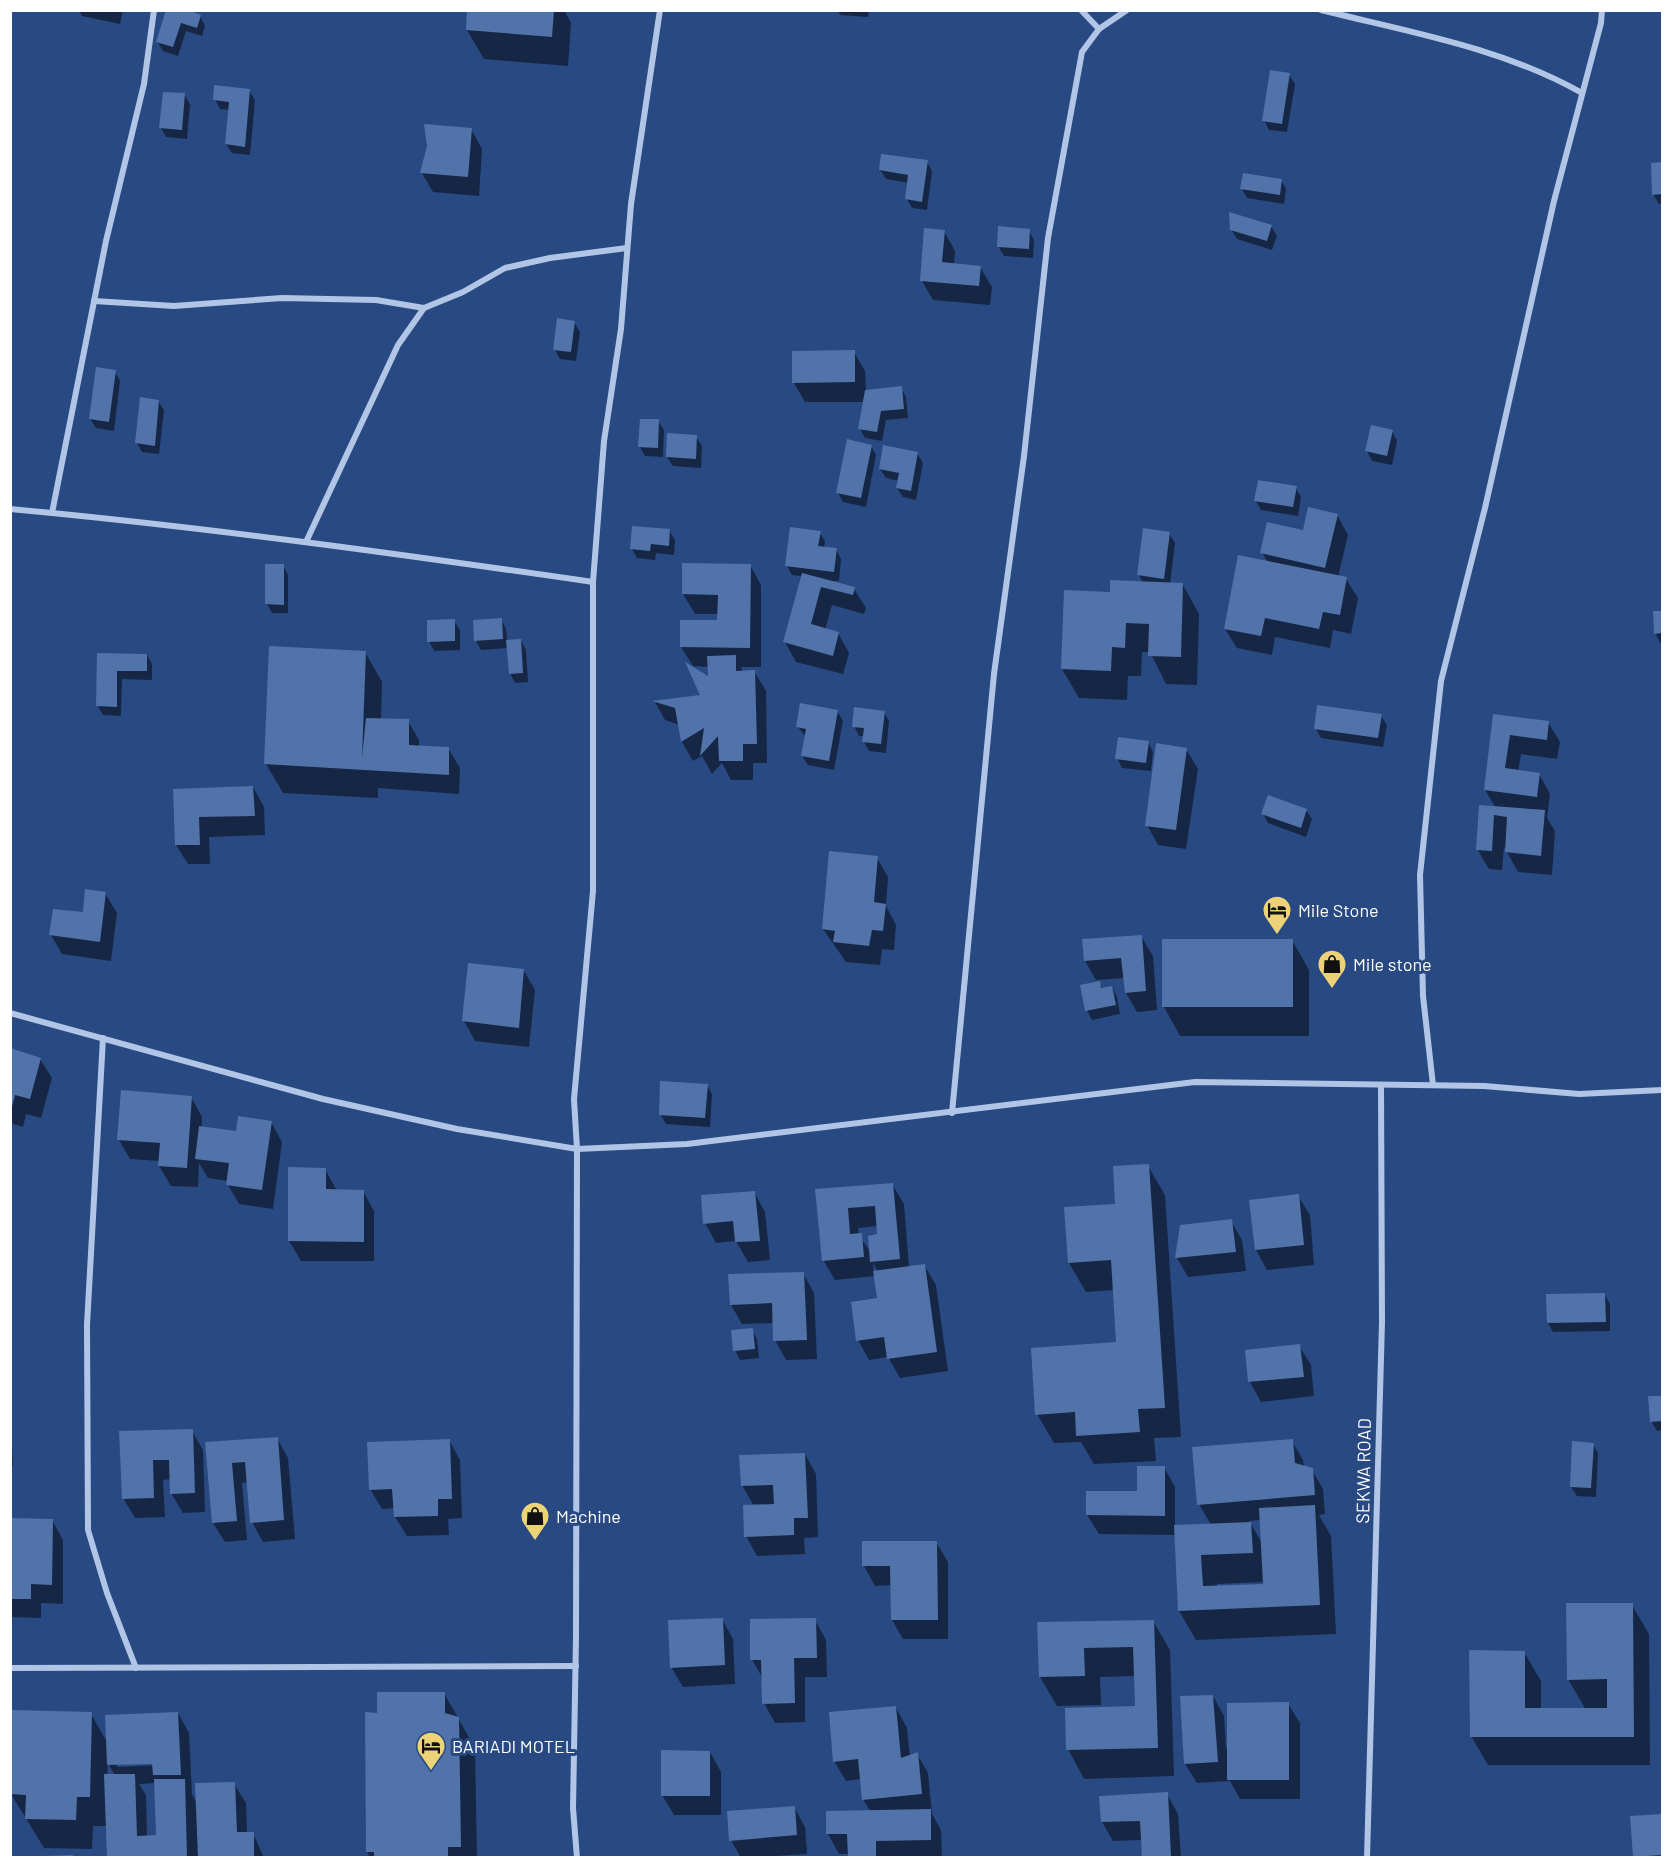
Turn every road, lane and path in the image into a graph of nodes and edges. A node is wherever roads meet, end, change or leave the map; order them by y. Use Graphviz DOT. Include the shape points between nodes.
graph roads {
  1 [pos="154,10"];
  2 [pos="660,10"];
  3 [pos="1082,10"];
  4 [pos="1127,10"];
  5 [pos="1321,10"];
  6 [pos="1602,10"];
  7 [pos="1099,29"];
  8 [pos="1582,93"];
  9 [pos="627,248"];
  10 [pos="94,301"];
  11 [pos="424,308"];
  12 [pos="10,509"];
  13 [pos="52,513"];
  14 [pos="306,542"];
  15 [pos="593,582"];
  16 [pos="10,1013"];
  17 [pos="103,1038"];
  18 [pos="1381,1085"];
  19 [pos="1433,1085"];
  20 [pos="1662,1090"];
  21 [pos="952,1113"];
  22 [pos="577,1149"];
  23 [pos="576,1666"];
  24 [pos="10,1668"];
  25 [pos="136,1668"];
  26 [pos="577,1857"];
  27 [pos="1367,1857"];
  1 -- 10 [label="street" via="144,84"];
  2 -- 9 [label="street"];
  3 -- 7 [label="street"];
  4 -- 7 [label="street"];
  5 -- 8 [label="street" via="1532,67"];
  6 -- 8 [label="street"];
  7 -- 21 [label="street" via="1082,52 1048,238 994,674"];
  8 -- 19 [label="street" via="1441,681 1420,875 1423,996"];
  9 -- 11 [label="street" via="505,268"];
  9 -- 15 [label="street" via="621,330 603,441"];
  10 -- 11 [label="street" via="174,306 282,298 376,300"];
  10 -- 13 [label="street"];
  11 -- 14 [label="street" via="398,345"];
  12 -- 13 [label="street"];
  13 -- 14 [label="street"];
  14 -- 15 [label="street"];
  15 -- 22 [label="street" via="593,891 574,1099"];
  16 -- 17 [label="street"];
  17 -- 22 [label="street" via="323,1099 457,1129"];
  17 -- 25 [label="street" via="87,1325 88,1530"];
  18 -- 19 [label="street"];
  18 -- 21 [label="street" via="1195,1082"];
  18 -- 27 [label="street, SEKWA ROAD" via="1382,1322"];
  19 -- 20 [label="street" via="1579,1094"];
  21 -- 22 [label="street" via="687,1144"];
  22 -- 23 [label="street"];
  23 -- 25 [label="street"];
  23 -- 26 [label="street" via="573,1808"];
  24 -- 25 [label="street"];
}
